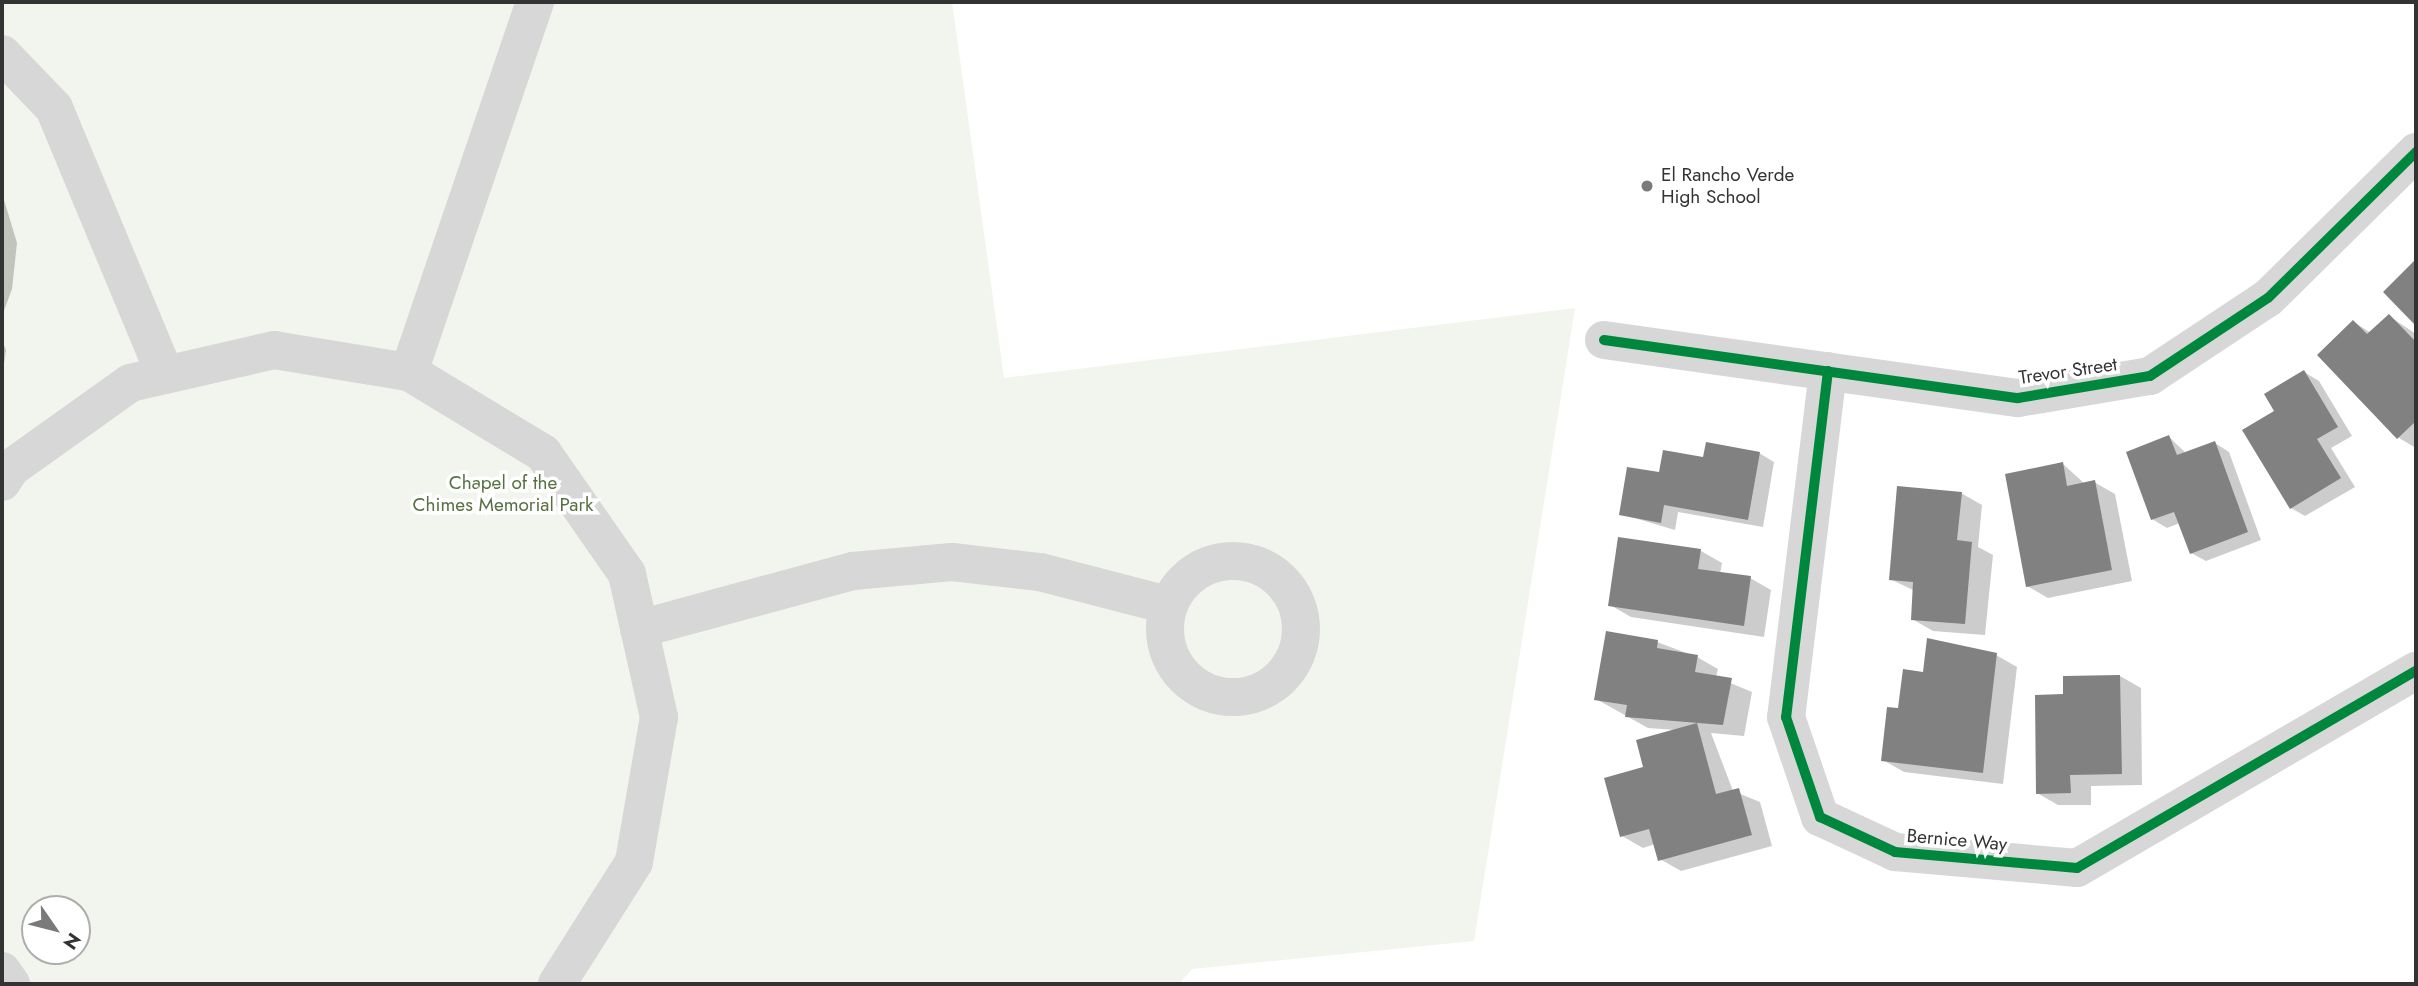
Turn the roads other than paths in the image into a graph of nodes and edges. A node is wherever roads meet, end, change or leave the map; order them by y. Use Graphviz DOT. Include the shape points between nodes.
graph roads {
  1 [pos="535,2"];
  2 [pos="2,54"];
  3 [pos="2416,152"];
  4 [pos="1604,340"];
  5 [pos="1828,371"];
  6 [pos="409,372"];
  7 [pos="165,375"];
  8 [pos="2,482"];
  9 [pos="1168,605"];
  10 [pos="639,629"];
  11 [pos="2416,671"];
  12 [pos="2,971"];
  13 [pos="11,984"];
  14 [pos="557,984"];
  1 -- 6 [label="street"];
  2 -- 7 [label="street" via="54,108"];
  3 -- 5 [label="street, Trevor Street" via="2268,298 2150,376 2018,398"];
  4 -- 5 [label="street, Trevor Street"];
  5 -- 11 [label="street, Bernice Way" via="1786,717 1820,817 1895,852 2077,868"];
  6 -- 7 [label="street" via="274,350"];
  6 -- 10 [label="street" via="542,453 627,574"];
  7 -- 8 [label="street" via="130,383 10,468"];
  9 -- 10 [label="street" via="1040,572 952,562 853,571"];
  10 -- 14 [label="street" via="659,717 634,862"];
  12 -- 13 [label="street"];
}
